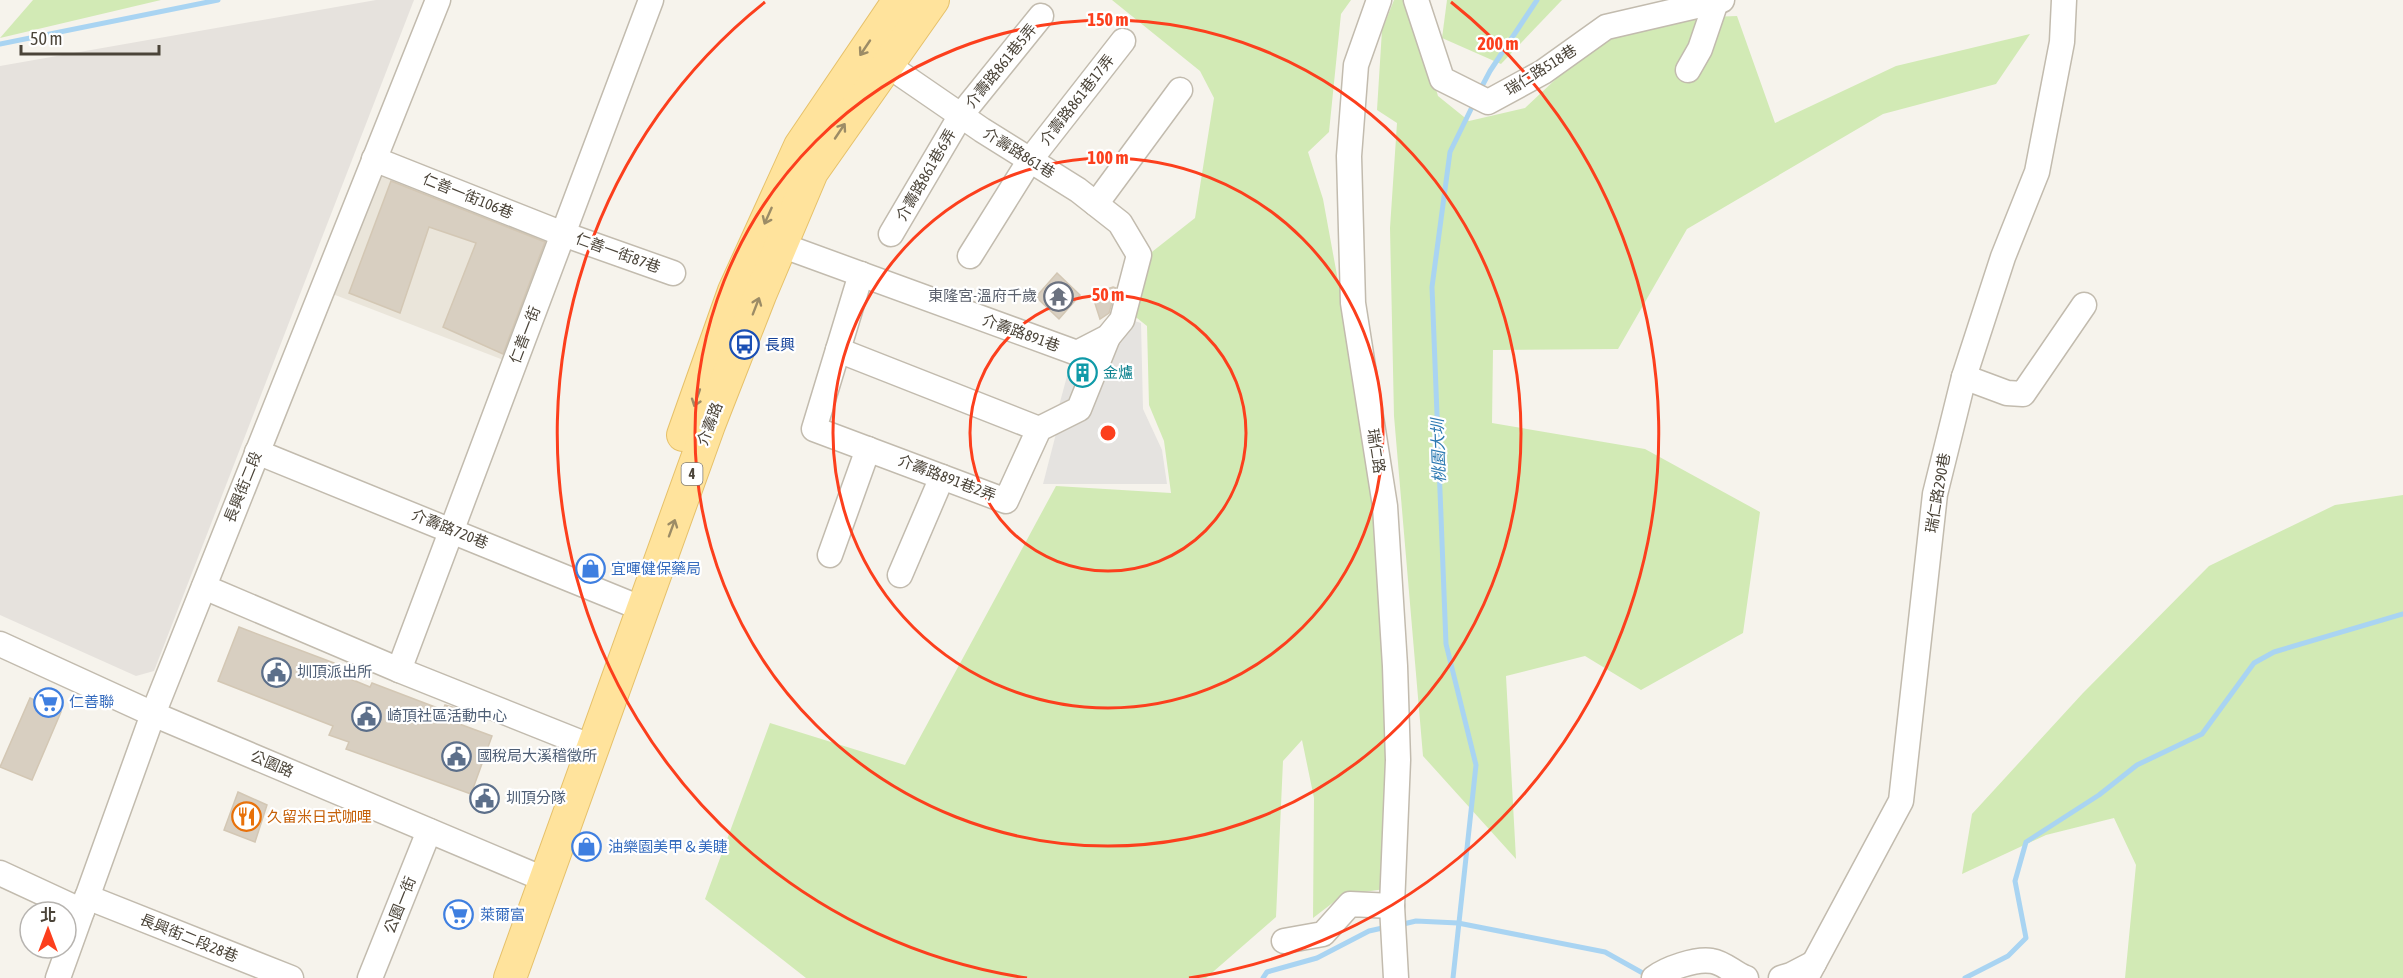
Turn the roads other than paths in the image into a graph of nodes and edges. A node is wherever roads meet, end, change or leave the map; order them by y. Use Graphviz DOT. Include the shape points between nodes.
graph roads {
  1 [pos="438,0"];
  2 [pos="651,0"];
  3 [pos="899,0"];
  4 [pos="933,0"];
  5 [pos="1379,0"];
  6 [pos="1416,0"];
  7 [pos="2064,0"];
  8 [pos="1719,1"];
  9 [pos="1041,16"];
  10 [pos="1123,41"];
  11 [pos="886,64"];
  12 [pos="1688,70"];
  13 [pos="1180,90"];
  14 [pos="961,115"];
  15 [pos="374,159"];
  16 [pos="1030,160"];
  17 [pos="1096,204"];
  18 [pos="563,234"];
  19 [pos="891,234"];
  20 [pos="781,245"];
  21 [pos="970,256"];
  22 [pos="673,273"];
  23 [pos="861,274"];
  24 [pos="2085,305"];
  25 [pos="1108,338"];
  26 [pos="838,350"];
  27 [pos="1964,377"];
  28 [pos="1039,429"];
  29 [pos="868,449"];
  30 [pos="257,452"];
  31 [pos="942,477"];
  32 [pos="452,530"];
  33 [pos="830,555"];
  34 [pos="900,575"];
  35 [pos="204,587"];
  36 [pos="634,604"];
  37 [pos="0,644"];
  38 [pos="399,670"];
  39 [pos="153,714"];
  40 [pos="584,744"];
  41 [pos="429,831"];
  42 [pos="0,873"];
  43 [pos="537,877"];
  44 [pos="85,904"];
  45 [pos="1392,906"];
  46 [pos="1284,941"];
  47 [pos="1810,970"];
  48 [pos="1660,974"];
  49 [pos="58,978"];
  50 [pos="291,978"];
  51 [pos="370,978"];
  52 [pos="491,978"];
  53 [pos="510,978"];
  54 [pos="1396,978"];
  55 [pos="1746,978"];
  56 [pos="1780,978"];
  1 -- 15 [label="street, 長興街二段"];
  2 -- 18 [label="street, 仁善一街"];
  3 -- 36 [label="main road, 介壽路 / 4, one-way" via="800,146 734,291"];
  4 -- 11 [label="main road, 介壽路 / 4"];
  5 -- 45 [label="street, 瑞仁路" via="1356,65 1349,156 1353,303 1384,506 1395,666 1398,760"];
  6 -- 8 [label="street, 瑞仁路518巷" via="1442,79 1488,102 1543,72 1606,27"];
  7 -- 27 [label="street, 瑞仁路290巷" via="2062,42 2037,172 2003,257"];
  8 -- 12 [label="street"];
  9 -- 14 [label="street, 介壽路861巷5弄"];
  10 -- 16 [label="street, 介壽路861巷17弄"];
  11 -- 14 [label="street, 介壽路861巷"];
  20 -- 11 [label="main road, 介壽路 / 4, one-way" via="812,172"];
  13 -- 17 [label="street"];
  14 -- 16 [label="street, 介壽路861巷"];
  14 -- 19 [label="street, 介壽路861巷6弄"];
  15 -- 18 [label="street, 仁善一街106巷"];
  15 -- 30 [label="street, 長興街二段"];
  16 -- 17 [label="street, 介壽路861巷"];
  16 -- 21 [label="street, 介壽路861巷17弄"];
  17 -- 25 [label="street, 介壽路861巷" via="1120,224 1139,255 1122,320"];
  18 -- 22 [label="street, 仁善一街87巷"];
  18 -- 32 [label="street, 仁善一街"];
  20 -- 23 [label="street, 介壽路891巷"];
  36 -- 20 [label="main road, 介壽路 / 4, one-way"];
  23 -- 25 [label="street, 介壽路891巷" via="1077,353"];
  23 -- 26 [label="street"];
  24 -- 27 [label="street" via="2023,394 2007,393"];
  25 -- 28 [label="street" via="1079,410"];
  26 -- 28 [label="street"];
  26 -- 29 [label="street, 介壽路891巷2弄" via="814,429"];
  27 -- 47 [label="street, 瑞仁路290巷" via="1935,494 1901,801"];
  28 -- 31 [label="street, 介壽路891巷2弄" via="1006,501"];
  29 -- 31 [label="street, 介壽路891巷2弄"];
  29 -- 33 [label="street"];
  30 -- 32 [label="street, 介壽路720巷"];
  30 -- 35 [label="street, 長興街二段"];
  31 -- 34 [label="street"];
  32 -- 36 [label="street, 介壽路720巷"];
  32 -- 38 [label="street, 仁善一街"];
  35 -- 38 [label="street"];
  35 -- 39 [label="street, 長興街二段"];
  36 -- 40 [label="main road, 介壽路 / 4"];
  37 -- 39 [label="street, 公園路"];
  38 -- 40 [label="street"];
  39 -- 41 [label="street, 公園路"];
  39 -- 44 [label="street, 長興街二段"];
  40 -- 43 [label="main road, 介壽路 / 4"];
  41 -- 43 [label="street, 公園路"];
  41 -- 51 [label="street, 公園一街"];
  42 -- 44 [label="street, 長興街二段28巷"];
  43 -- 52 [label="main road, 介壽路 / 4"];
  43 -- 53 [label="main road, 介壽路 / 4"];
  44 -- 49 [label="street, 長興街二段"];
  44 -- 50 [label="street, 長興街二段28巷"];
  45 -- 46 [label="street" via="1350,904 1323,934"];
  45 -- 54 [label="street, 瑞仁路"];
  47 -- 56 [label="street"];
  48 -- 55 [label="street" via="1713,961"];
}
